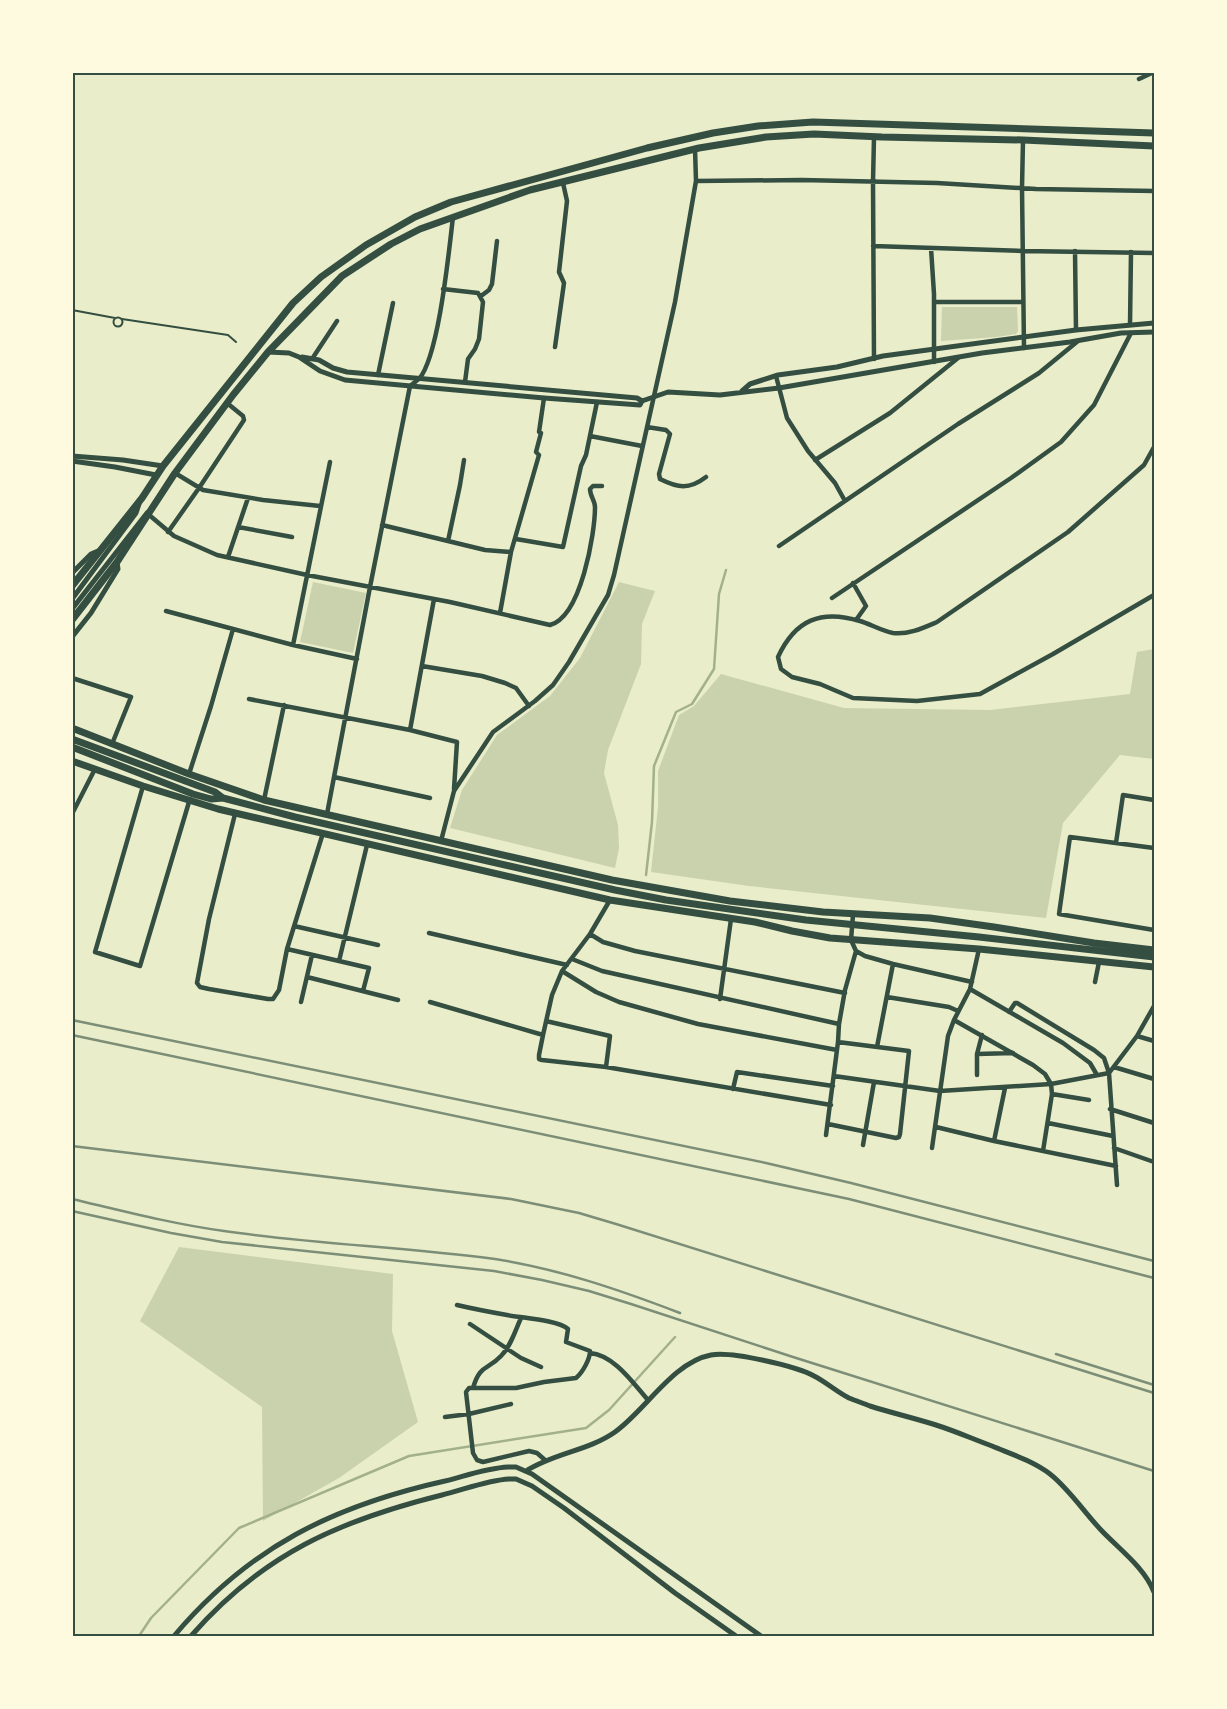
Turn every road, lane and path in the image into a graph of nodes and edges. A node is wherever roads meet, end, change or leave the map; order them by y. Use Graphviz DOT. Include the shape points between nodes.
graph roads {
  1 [pos="1154,72"];
  2 [pos="1139,79"];
  3 [pos="1154,133"];
  4 [pos="874,137"];
  5 [pos="1024,140"];
  6 [pos="1154,146"];
  7 [pos="695,149"];
  8 [pos="696,181"];
  9 [pos="873,182"];
  10 [pos="563,183"];
  11 [pos="1022,188"];
  12 [pos="1154,191"];
  13 [pos="453,217"];
  14 [pos="496,241"];
  15 [pos="873,246"];
  16 [pos="931,248"];
  17 [pos="1023,251"];
  18 [pos="1075,252"];
  19 [pos="1131,252"];
  20 [pos="1154,253"];
  21 [pos="443,289"];
  22 [pos="481,296"];
  23 [pos="934,302"];
  24 [pos="1023,302"];
  25 [pos="393,303"];
  26 [pos="72,310"];
  27 [pos="115,318"];
  28 [pos="122,319"];
  29 [pos="337,321"];
  30 [pos="1154,322"];
  31 [pos="1130,325"];
  32 [pos="1076,330"];
  33 [pos="1154,332"];
  34 [pos="1131,333"];
  35 [pos="1024,337"];
  36 [pos="1079,340"];
  37 [pos="236,342"];
  38 [pos="555,347"];
  39 [pos="1024,348"];
  40 [pos="934,350"];
  41 [pos="268,352"];
  42 [pos="299,357"];
  43 [pos="874,358"];
  44 [pos="958,358"];
  45 [pos="312,359"];
  46 [pos="934,362"];
  47 [pos="378,375"];
  48 [pos="776,376"];
  49 [pos="420,378"];
  50 [pos="465,382"];
  51 [pos="410,386"];
  52 [pos="779,388"];
  53 [pos="741,392"];
  54 [pos="654,396"];
  55 [pos="544,398"];
  56 [pos="642,401"];
  57 [pos="597,402"];
  58 [pos="227,404"];
  59 [pos="647,427"];
  60 [pos="590,436"];
  61 [pos="642,446"];
  62 [pos="1154,447"];
  63 [pos="72,456"];
  64 [pos="464,460"];
  65 [pos="815,460"];
  66 [pos="72,461"];
  67 [pos="330,462"];
  68 [pos="163,466"];
  69 [pos="176,473"];
  70 [pos="156,475"];
  71 [pos="706,478"];
  72 [pos="602,486"];
  73 [pos="199,488"];
  74 [pos="142,498"];
  75 [pos="248,498"];
  76 [pos="845,501"];
  77 [pos="154,505"];
  78 [pos="320,506"];
  79 [pos="148,514"];
  80 [pos="382,525"];
  81 [pos="238,527"];
  82 [pos="168,532"];
  83 [pos="292,537"];
  84 [pos="516,539"];
  85 [pos="448,541"];
  86 [pos="779,546"];
  87 [pos="100,551"];
  88 [pos="511,552"];
  89 [pos="228,557"];
  90 [pos="117,562"];
  91 [pos="72,573"];
  92 [pos="307,575"];
  93 [pos="852,584"];
  94 [pos="72,586"];
  95 [pos="370,587"];
  96 [pos="1154,595"];
  97 [pos="832,598"];
  98 [pos="72,599"];
  99 [pos="434,599"];
  100 [pos="72,609"];
  101 [pos="166,611"];
  102 [pos="500,613"];
  103 [pos="72,620"];
  104 [pos="856,620"];
  105 [pos="233,629"];
  106 [pos="72,637"];
  107 [pos="293,645"];
  108 [pos="356,659"];
  109 [pos="422,666"];
  110 [pos="72,678"];
  111 [pos="249,698"];
  112 [pos="284,705"];
  113 [pos="529,706"];
  114 [pos="346,717"];
  115 [pos="72,728"];
  116 [pos="410,730"];
  117 [pos="72,739"];
  118 [pos="112,744"];
  119 [pos="72,747"];
  120 [pos="72,761"];
  121 [pos="95,769"];
  122 [pos="189,774"];
  123 [pos="334,777"];
  124 [pos="143,786"];
  125 [pos="454,791"];
  126 [pos="223,798"];
  127 [pos="430,798"];
  128 [pos="264,800"];
  129 [pos="1154,800"];
  130 [pos="189,802"];
  131 [pos="72,814"];
  132 [pos="236,814"];
  133 [pos="327,814"];
  134 [pos="323,833"];
  135 [pos="441,841"];
  136 [pos="1116,843"];
  137 [pos="367,844"];
  138 [pos="1154,848"];
  139 [pos="610,900"];
  140 [pos="853,914"];
  141 [pos="732,919"];
  142 [pos="852,925"];
  143 [pos="294,926"];
  144 [pos="1154,930"];
  145 [pos="429,933"];
  146 [pos="590,934"];
  147 [pos="345,938"];
  148 [pos="851,940"];
  149 [pos="378,945"];
  150 [pos="287,949"];
  151 [pos="979,949"];
  152 [pos="1154,950"];
  153 [pos="856,951"];
  154 [pos="312,955"];
  155 [pos="1154,957"];
  156 [pos="572,959"];
  157 [pos="339,961"];
  158 [pos="1099,962"];
  159 [pos="893,964"];
  160 [pos="567,965"];
  161 [pos="1154,967"];
  162 [pos="724,969"];
  163 [pos="562,971"];
  164 [pos="307,977"];
  165 [pos="972,979"];
  166 [pos="1095,982"];
  167 [pos="970,989"];
  168 [pos="363,991"];
  169 [pos="844,993"];
  170 [pos="887,997"];
  171 [pos="720,999"];
  172 [pos="398,1000"];
  173 [pos="301,1002"];
  174 [pos="430,1002"];
  175 [pos="1154,1006"];
  176 [pos="1011,1008"];
  177 [pos="958,1011"];
  178 [pos="954,1020"];
  179 [pos="546,1021"];
  180 [pos="839,1024"];
  181 [pos="543,1035"];
  182 [pos="982,1035"];
  183 [pos="1137,1036"];
  184 [pos="1154,1041"];
  185 [pos="838,1042"];
  186 [pos="877,1047"];
  187 [pos="837,1050"];
  188 [pos="1014,1053"];
  189 [pos="977,1054"];
  190 [pos="1114,1066"];
  191 [pos="606,1068"];
  192 [pos="1102,1074"];
  193 [pos="977,1075"];
  194 [pos="834,1076"];
  195 [pos="1154,1079"];
  196 [pos="874,1082"];
  197 [pos="1050,1084"];
  198 [pos="833,1086"];
  199 [pos="905,1086"];
  200 [pos="1005,1088"];
  201 [pos="733,1089"];
  202 [pos="940,1091"];
  203 [pos="1052,1094"];
  204 [pos="1089,1100"];
  205 [pos="831,1105"];
  206 [pos="1110,1109"];
  207 [pos="1048,1123"];
  208 [pos="1154,1123"];
  209 [pos="828,1124"];
  210 [pos="936,1127"];
  211 [pos="865,1132"];
  212 [pos="826,1135"];
  213 [pos="1110,1135"];
  214 [pos="994,1141"];
  215 [pos="863,1145"];
  216 [pos="932,1148"];
  217 [pos="1114,1148"];
  218 [pos="1042,1151"];
  219 [pos="1154,1162"];
  220 [pos="1113,1165"];
  221 [pos="1117,1184"];
  222 [pos="457,1304"];
  223 [pos="521,1318"];
  224 [pos="470,1324"];
  225 [pos="507,1348"];
  226 [pos="590,1353"];
  227 [pos="541,1367"];
  228 [pos="473,1388"];
  229 [pos="648,1400"];
  230 [pos="511,1404"];
  231 [pos="468,1414"];
  232 [pos="445,1417"];
  233 [pos="545,1460"];
  234 [pos="526,1471"];
  235 [pos="1154,1592"];
  236 [pos="174,1636"];
  237 [pos="191,1636"];
  238 [pos="736,1636"];
  239 [pos="761,1636"];
  1 -- 2 [label="street"];
  3 -- 68 [label="main road" via="813,122 758,126 647,148 451,202 415,217 366,245 321,277 293,303"];
  4 -- 5 [label="main road"];
  4 -- 7 [label="main road" via="805,135"];
  4 -- 9 [label="street"];
  5 -- 6 [label="main road"];
  5 -- 11 [label="street"];
  7 -- 8 [label="street"];
  7 -- 10 [label="main road"];
  8 -- 9 [label="street"];
  8 -- 54 [label="street" via="675,302"];
  9 -- 11 [label="street"];
  9 -- 15 [label="street"];
  10 -- 13 [label="main road" via="530,190"];
  10 -- 38 [label="street" via="568,201 559,272 564,283"];
  11 -- 12 [label="street"];
  11 -- 17 [label="street"];
  13 -- 21 [label="street"];
  13 -- 41 [label="main road" via="391,244 342,276"];
  14 -- 22 [label="street" via="492,284"];
  15 -- 16 [label="street"];
  15 -- 43 [label="street"];
  16 -- 17 [label="street"];
  16 -- 23 [label="street"];
  17 -- 18 [label="street"];
  17 -- 24 [label="street"];
  18 -- 19 [label="street"];
  18 -- 32 [label="street"];
  19 -- 20 [label="street"];
  19 -- 31 [label="street"];
  21 -- 22 [label="street" via="474,292"];
  21 -- 49 [label="street" via="429,358"];
  22 -- 50 [label="street" via="479,338 468,359"];
  23 -- 24 [label="street"];
  23 -- 40 [label="street"];
  24 -- 35 [label="street"];
  25 -- 47 [label="street"];
  26 -- 27 [label="lane"];
  27 -- 28 [label="lane"];
  27 -- 28 [label="lane" via="117,326 121,325"];
  28 -- 37 [label="lane" via="228,335"];
  29 -- 45 [label="street"];
  30 -- 31 [label="street"];
  31 -- 32 [label="street"];
  32 -- 35 [label="street"];
  33 -- 34 [label="street"];
  34 -- 36 [label="street"];
  34 -- 93 [label="street" via="1094,405 1061,442"];
  35 -- 39 [label="street"];
  35 -- 40 [label="street"];
  36 -- 39 [label="street"];
  36 -- 76 [label="street" via="1039,373"];
  39 -- 44 [label="street"];
  40 -- 43 [label="street"];
  40 -- 46 [label="street"];
  41 -- 42 [label="street"];
  41 -- 58 [label="main road"];
  42 -- 45 [label="street"];
  42 -- 51 [label="street" via="320,371 345,380"];
  43 -- 48 [label="street"];
  44 -- 46 [label="street"];
  44 -- 65 [label="street" via="890,413"];
  45 -- 47 [label="street" via="348,372"];
  46 -- 52 [label="street"];
  47 -- 49 [label="street"];
  48 -- 52 [label="street"];
  48 -- 53 [label="street" via="750,384"];
  49 -- 50 [label="street"];
  49 -- 51 [label="street"];
  50 -- 56 [label="street"];
  51 -- 55 [label="street"];
  51 -- 80 [label="street"];
  52 -- 53 [label="street"];
  52 -- 65 [label="street" via="787,418"];
  53 -- 54 [label="street" via="720,395 668,392"];
  54 -- 56 [label="street"];
  54 -- 59 [label="street"];
  55 -- 57 [label="street"];
  55 -- 84 [label="street" via="536,452 539,456"];
  56 -- 57 [label="street" via="640,405"];
  57 -- 60 [label="street"];
  58 -- 69 [label="main road"];
  58 -- 73 [label="street" via="240,412 244,420"];
  59 -- 61 [label="street"];
  59 -- 71 [label="street" via="666,430 670,434 660,479 688,487"];
  60 -- 61 [label="street"];
  60 -- 84 [label="street" via="563,547"];
  61 -- 113 [label="street" via="608,595 553,685"];
  62 -- 104 [label="street" via="1144,465 1068,532 938,622 914,631 893,633"];
  63 -- 68 [label="street"];
  64 -- 85 [label="street"];
  65 -- 76 [label="street" via="836,483"];
  66 -- 70 [label="street"];
  67 -- 78 [label="street"];
  68 -- 70 [label="main road"];
  69 -- 73 [label="street"];
  69 -- 77 [label="main road"];
  70 -- 74 [label="main road"];
  72 -- 102 [label="street" via="590,489 595,504 591,544 583,580 562,620 547,624"];
  73 -- 75 [label="street"];
  73 -- 82 [label="street"];
  74 -- 87 [label="main road"];
  74 -- 98 [label="street" via="136,513"];
  75 -- 78 [label="street"];
  75 -- 81 [label="street"];
  76 -- 86 [label="street"];
  77 -- 79 [label="main road"];
  77 -- 100 [label="street"];
  78 -- 92 [label="street"];
  79 -- 82 [label="street"];
  79 -- 90 [label="main road"];
  80 -- 85 [label="street"];
  80 -- 95 [label="street"];
  81 -- 83 [label="street"];
  81 -- 89 [label="street"];
  82 -- 89 [label="street"];
  84 -- 88 [label="street"];
  85 -- 88 [label="street" via="485,550"];
  87 -- 91 [label="street" via="90,554"];
  87 -- 94 [label="main road"];
  88 -- 102 [label="street"];
  89 -- 92 [label="street"];
  90 -- 103 [label="main road"];
  90 -- 106 [label="street" via="118,569 106,590"];
  92 -- 95 [label="street"];
  92 -- 107 [label="street"];
  93 -- 97 [label="street"];
  93 -- 104 [label="street" via="866,606"];
  95 -- 99 [label="street"];
  95 -- 108 [label="street"];
  96 -- 104 [label="street" via="980,694 917,702 853,698 792,677 781,669 778,657 783,646 802,625 823,616"];
  99 -- 102 [label="street"];
  99 -- 109 [label="street"];
  101 -- 105 [label="street"];
  105 -- 107 [label="street"];
  105 -- 122 [label="street"];
  107 -- 108 [label="street"];
  108 -- 114 [label="street"];
  109 -- 113 [label="street" via="505,683 516,688"];
  109 -- 116 [label="street"];
  110 -- 118 [label="street" via="131,698"];
  111 -- 112 [label="street"];
  112 -- 114 [label="street"];
  112 -- 128 [label="street"];
  113 -- 125 [label="street" via="493,732"];
  114 -- 116 [label="street"];
  114 -- 123 [label="street"];
  115 -- 118 [label="main road"];
  116 -- 125 [label="street" via="457,742"];
  117 -- 126 [label="main road" via="196,784"];
  118 -- 122 [label="main road"];
  119 -- 126 [label="main road" via="193,794 211,800"];
  120 -- 121 [label="main road"];
  121 -- 124 [label="main road"];
  121 -- 131 [label="street"];
  122 -- 128 [label="main road"];
  123 -- 127 [label="street"];
  123 -- 133 [label="street"];
  124 -- 130 [label="main road"];
  124 -- 130 [label="street" via="95,952 140,966"];
  125 -- 135 [label="street"];
  126 -- 142 [label="main road" via="615,890"];
  128 -- 133 [label="main road"];
  129 -- 136 [label="street" via="1123,795"];
  130 -- 132 [label="main road"];
  132 -- 134 [label="main road"];
  132 -- 150 [label="street" via="209,919 197,984 208,989 273,999 279,990"];
  133 -- 135 [label="main road"];
  134 -- 137 [label="main road"];
  134 -- 143 [label="street"];
  135 -- 140 [label="main road" via="615,880 730,901"];
  136 -- 138 [label="street"];
  136 -- 144 [label="street" via="1070,837 1059,914"];
  137 -- 139 [label="main road"];
  137 -- 147 [label="street"];
  139 -- 141 [label="main road"];
  139 -- 146 [label="street"];
  140 -- 142 [label="street"];
  140 -- 152 [label="main road" via="930,918"];
  141 -- 148 [label="main road"];
  141 -- 162 [label="street"];
  142 -- 148 [label="street"];
  142 -- 155 [label="main road"];
  143 -- 147 [label="street"];
  143 -- 150 [label="street"];
  145 -- 160 [label="street"];
  146 -- 156 [label="street"];
  146 -- 162 [label="street" via="603,942 635,951"];
  147 -- 149 [label="street"];
  147 -- 157 [label="street"];
  148 -- 151 [label="main road"];
  148 -- 153 [label="street"];
  150 -- 154 [label="street"];
  151 -- 158 [label="main road"];
  151 -- 165 [label="street"];
  153 -- 159 [label="street"];
  153 -- 169 [label="street"];
  154 -- 157 [label="street"];
  154 -- 164 [label="street"];
  156 -- 160 [label="street"];
  156 -- 171 [label="street" via="602,971"];
  157 -- 168 [label="street" via="369,968"];
  158 -- 161 [label="main road"];
  158 -- 166 [label="street"];
  159 -- 165 [label="street"];
  159 -- 170 [label="street"];
  160 -- 163 [label="street"];
  162 -- 169 [label="street"];
  162 -- 171 [label="street"];
  163 -- 179 [label="street"];
  163 -- 187 [label="street" via="596,992 628,1004 698,1024"];
  164 -- 168 [label="street"];
  164 -- 173 [label="street"];
  165 -- 167 [label="street"];
  167 -- 176 [label="street"];
  167 -- 177 [label="street"];
  168 -- 172 [label="street"];
  169 -- 180 [label="street"];
  170 -- 177 [label="street"];
  170 -- 186 [label="street"];
  171 -- 180 [label="street"];
  174 -- 181 [label="street"];
  175 -- 183 [label="street"];
  176 -- 192 [label="street"];
  176 -- 192 [label="street" via="1017,1003 1094,1050 1104,1058"];
  177 -- 178 [label="street"];
  178 -- 182 [label="street"];
  178 -- 202 [label="street" via="948,1036"];
  179 -- 181 [label="street"];
  179 -- 191 [label="street" via="610,1036"];
  180 -- 185 [label="street"];
  181 -- 191 [label="street" via="539,1059"];
  182 -- 188 [label="street"];
  182 -- 189 [label="street"];
  183 -- 184 [label="street"];
  183 -- 190 [label="street"];
  185 -- 186 [label="street"];
  185 -- 187 [label="street"];
  186 -- 199 [label="street" via="909,1051"];
  187 -- 194 [label="street"];
  188 -- 189 [label="street"];
  188 -- 197 [label="street" via="1045,1074"];
  189 -- 193 [label="street"];
  190 -- 192 [label="street"];
  190 -- 195 [label="street"];
  191 -- 201 [label="street"];
  192 -- 197 [label="street"];
  192 -- 206 [label="street"];
  194 -- 196 [label="street"];
  194 -- 198 [label="street"];
  196 -- 199 [label="street"];
  196 -- 211 [label="street"];
  197 -- 200 [label="street"];
  197 -- 203 [label="street"];
  198 -- 201 [label="street" via="737,1072"];
  198 -- 205 [label="street"];
  199 -- 202 [label="street"];
  199 -- 211 [label="street" via="899,1137"];
  200 -- 202 [label="street"];
  200 -- 214 [label="street"];
  201 -- 205 [label="street"];
  202 -- 210 [label="street"];
  203 -- 204 [label="street"];
  203 -- 207 [label="street"];
  205 -- 209 [label="street"];
  206 -- 208 [label="street"];
  206 -- 213 [label="street"];
  207 -- 213 [label="street"];
  207 -- 218 [label="street"];
  209 -- 211 [label="street"];
  209 -- 212 [label="street"];
  210 -- 214 [label="street"];
  210 -- 216 [label="street"];
  211 -- 215 [label="street"];
  213 -- 217 [label="street"];
  214 -- 218 [label="street"];
  217 -- 219 [label="street"];
  217 -- 220 [label="street"];
  218 -- 220 [label="street"];
  220 -- 221 [label="street"];
  222 -- 223 [label="street"];
  223 -- 225 [label="street"];
  223 -- 226 [label="street" via="565,1326 568,1329 566,1342"];
  224 -- 225 [label="street"];
  225 -- 227 [label="street"];
  225 -- 228 [label="street" via="500,1357 480,1370"];
  226 -- 228 [label="street" via="576,1378 516,1388"];
  226 -- 229 [label="street" via="596,1353 619,1368"];
  228 -- 231 [label="street" via="466,1392"];
  229 -- 233 [label="street" via="616,1431 596,1443"];
  229 -- 235 [label="street" via="681,1370 711,1355 749,1358 813,1375 849,1398 945,1428 1008,1452 1050,1474 1142,1572"];
  230 -- 231 [label="street"];
  231 -- 232 [label="street"];
  231 -- 233 [label="street" via="473,1453 477,1460 483,1462 529,1451"];
  233 -- 234 [label="street"];
  234 -- 236 [label="street" via="516,1467 503,1468 426,1485 368,1502 317,1523 292,1536 228,1580"];
  234 -- 239 [label="street"];
  237 -- 238 [label="street" via="251,1578 320,1536 395,1508 516,1479 564,1508"];
}
